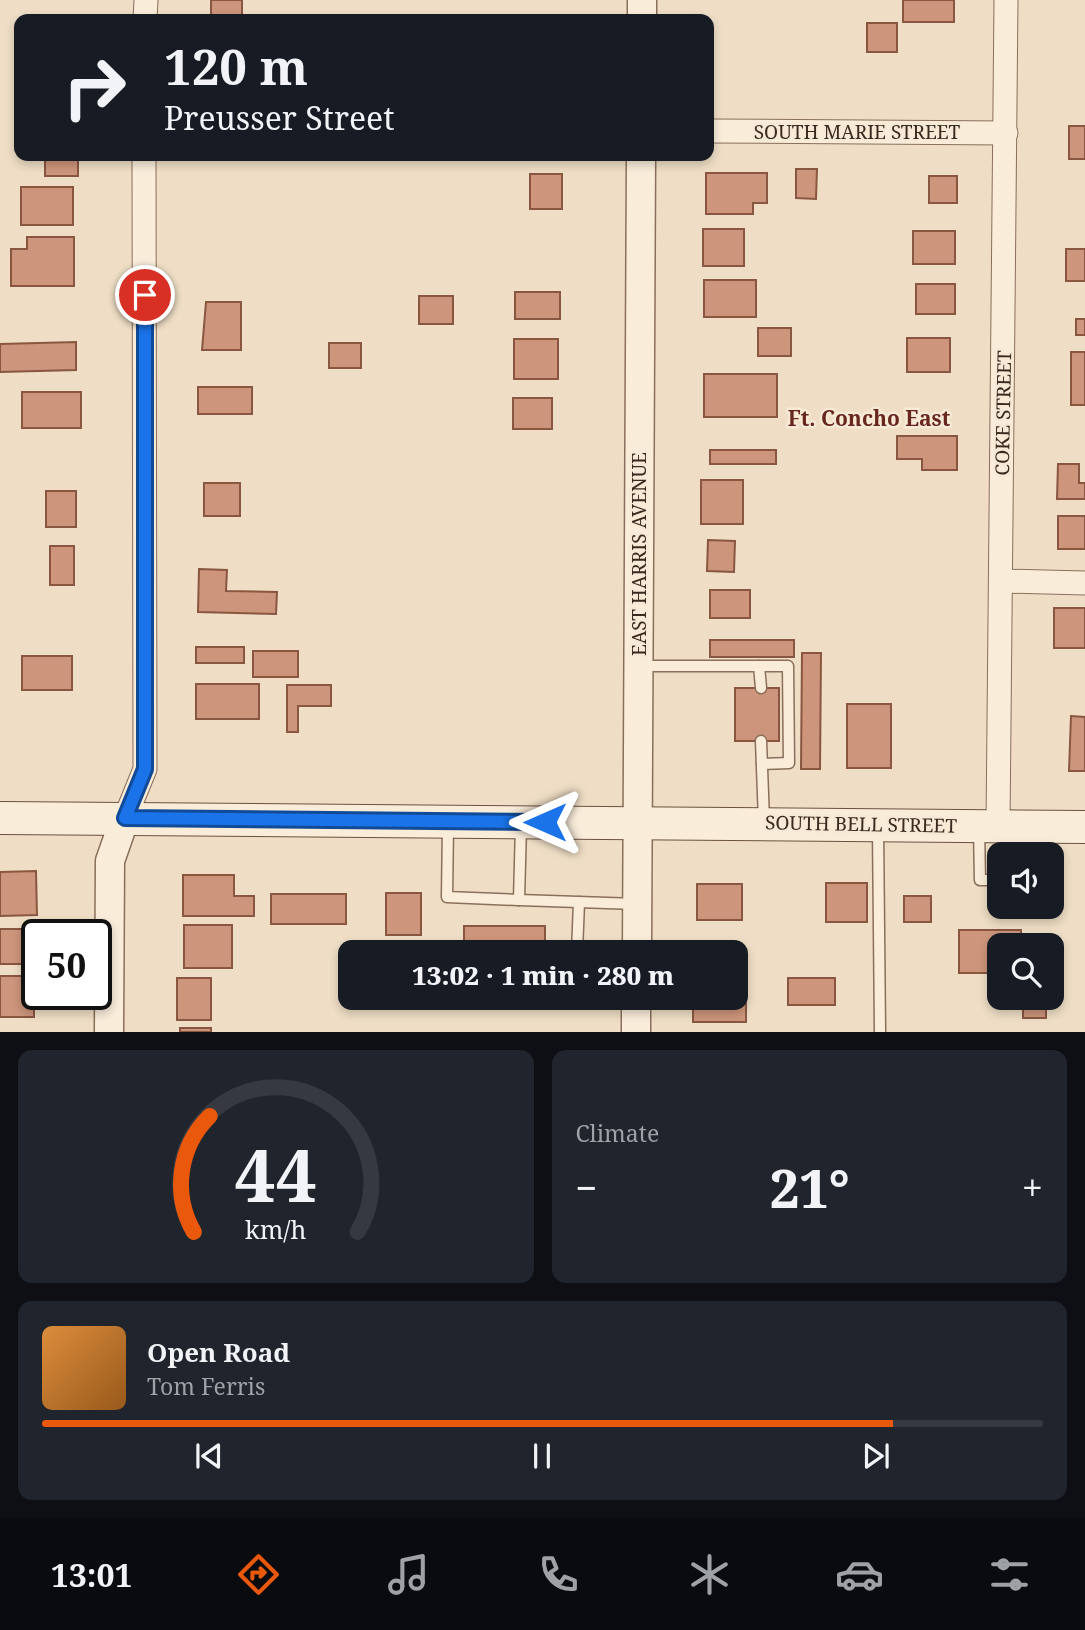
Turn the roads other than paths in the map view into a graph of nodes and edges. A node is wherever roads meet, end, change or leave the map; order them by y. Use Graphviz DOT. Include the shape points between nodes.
graph roads {
  1 [pos="1006,0"];
  2 [pos="714,131"];
  3 [pos="1006,133"];
  4 [pos="144,161"];
  5 [pos="641,161"];
  6 [pos="1001,581"];
  7 [pos="1085,583"];
  8 [pos="638,666"];
  9 [pos="759,666"];
  10 [pos="761,688"];
  11 [pos="761,741"];
  12 [pos="762,764"];
  13 [pos="0,818"];
  14 [pos="125,818"];
  15 [pos="448,821"];
  16 [pos="521,822"];
  17 [pos="637,823"];
  18 [pos="764,824"];
  19 [pos="878,825"];
  20 [pos="989,826"];
  21 [pos="1085,827"];
  22 [pos="1044,840"];
  23 [pos="987,880"];
  24 [pos="519,900"];
  25 [pos="579,902"];
  26 [pos="637,904"];
  27 [pos="578,940"];
  28 [pos="636,940"];
  29 [pos="636,1010"];
  30 [pos="108,1031"];
  31 [pos="636,1031"];
  32 [pos="880,1031"];
  1 -- 3 [label="street, COKE STREET"];
  2 -- 3 [label="street, SOUTH MARIE STREET"];
  3 -- 6 [label="street, COKE STREET"];
  4 -- 14 [label="street" via="145,769"];
  5 -- 8 [label="street, EAST HARRIS AVENUE"];
  6 -- 7 [label="street"];
  6 -- 20 [label="street, COKE STREET"];
  8 -- 9 [label="lane"];
  8 -- 17 [label="street, EAST HARRIS AVENUE"];
  9 -- 10 [label="lane"];
  9 -- 12 [label="lane" via="788,666 789,763"];
  11 -- 12 [label="lane"];
  12 -- 18 [label="lane"];
  13 -- 14 [label="main road, SOUTH BELL STREET"];
  14 -- 15 [label="main road, SOUTH BELL STREET"];
  14 -- 30 [label="street" via="110,861"];
  15 -- 16 [label="main road, SOUTH BELL STREET"];
  15 -- 24 [label="lane" via="447,897"];
  16 -- 17 [label="main road, SOUTH BELL STREET"];
  16 -- 24 [label="lane"];
  17 -- 18 [label="main road, SOUTH BELL STREET"];
  17 -- 26 [label="street, EAST HARRIS AVENUE"];
  18 -- 19 [label="main road, SOUTH BELL STREET"];
  19 -- 20 [label="main road, SOUTH BELL STREET"];
  19 -- 32 [label="lane"];
  20 -- 22 [label="main road, SOUTH BELL STREET"];
  20 -- 23 [label="lane" via="980,880"];
  21 -- 22 [label="main road, SOUTH BELL STREET"];
  24 -- 25 [label="lane"];
  25 -- 26 [label="lane"];
  25 -- 27 [label="lane"];
  26 -- 28 [label="street, EAST HARRIS AVENUE"];
  29 -- 31 [label="street"];
}
